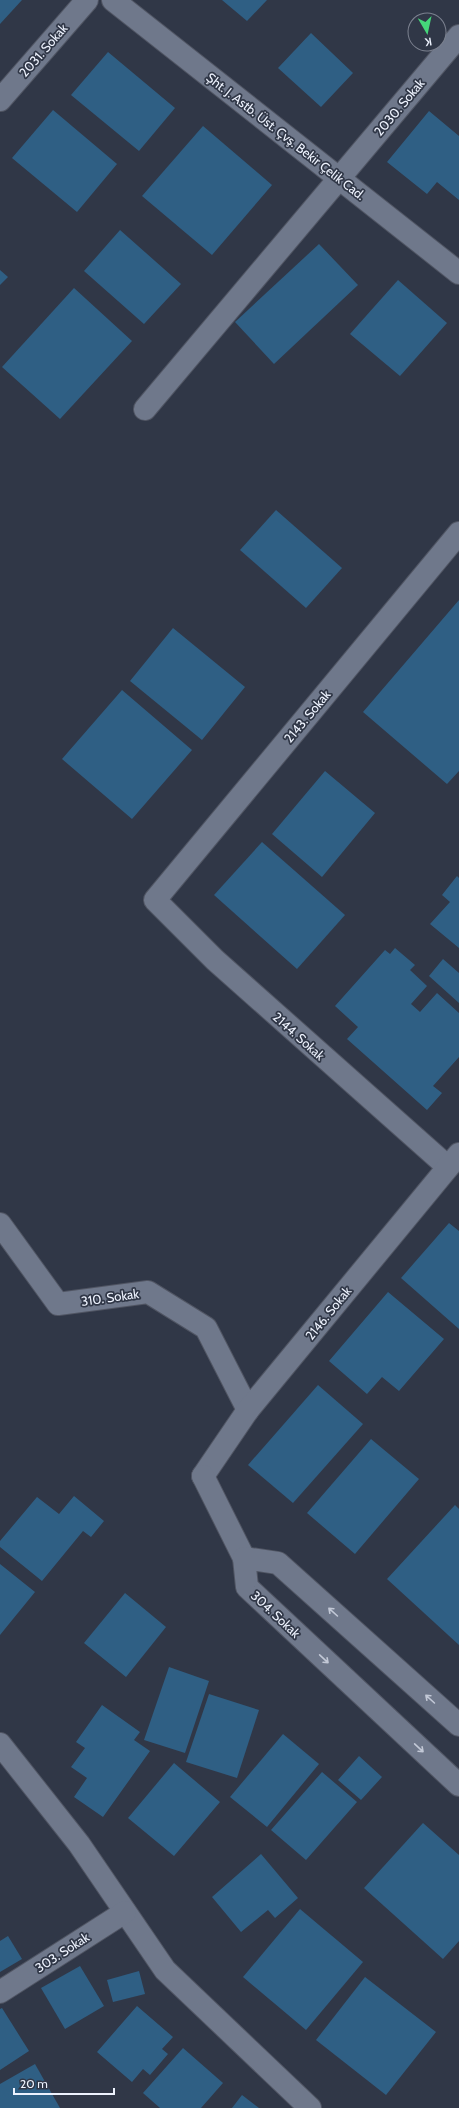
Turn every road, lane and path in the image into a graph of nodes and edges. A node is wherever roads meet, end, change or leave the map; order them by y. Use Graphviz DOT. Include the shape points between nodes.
graph roads {
  1 [pos="87,0"];
  2 [pos="113,0"];
  3 [pos="459,36"];
  4 [pos="0,100"];
  5 [pos="340,179"];
  6 [pos="459,273"];
  7 [pos="145,409"];
  8 [pos="459,533"];
  9 [pos="155,900"];
  10 [pos="454,1161"];
  11 [pos="0,1224"];
  12 [pos="248,1410"];
  13 [pos="244,1558"];
  14 [pos="459,1725"];
  15 [pos="0,1744"];
  16 [pos="459,1785"];
  17 [pos="125,1912"];
  18 [pos="0,1992"];
  19 [pos="310,2108"];
  1 -- 4 [label="street, 2031. Sokak"];
  2 -- 5 [label="street, Şht. J. Astb. Üst. Çvş. Bekir Çelik Cad."];
  3 -- 5 [label="street, 2030. Sokak"];
  5 -- 6 [label="street, Şht. J. Astb. Üst. Çvş. Bekir Çelik Cad."];
  5 -- 7 [label="street, 2030. Sokak"];
  8 -- 9 [label="street, 2143. Sokak"];
  9 -- 10 [label="street, 2144. Sokak" via="215,960"];
  10 -- 12 [label="street, 2146. Sokak"];
  11 -- 12 [label="street, 310. Sokak" via="58,1304 148,1292 206,1328"];
  12 -- 13 [label="street, 2146. Sokak" via="203,1476"];
  14 -- 13 [label="street, one-way" via="278,1563"];
  13 -- 16 [label="street, 304. Sokak, one-way" via="247,1587"];
  15 -- 17 [label="street" via="79,1844"];
  17 -- 18 [label="street, 303. Sokak"];
  17 -- 19 [label="street" via="165,1970"];
}
